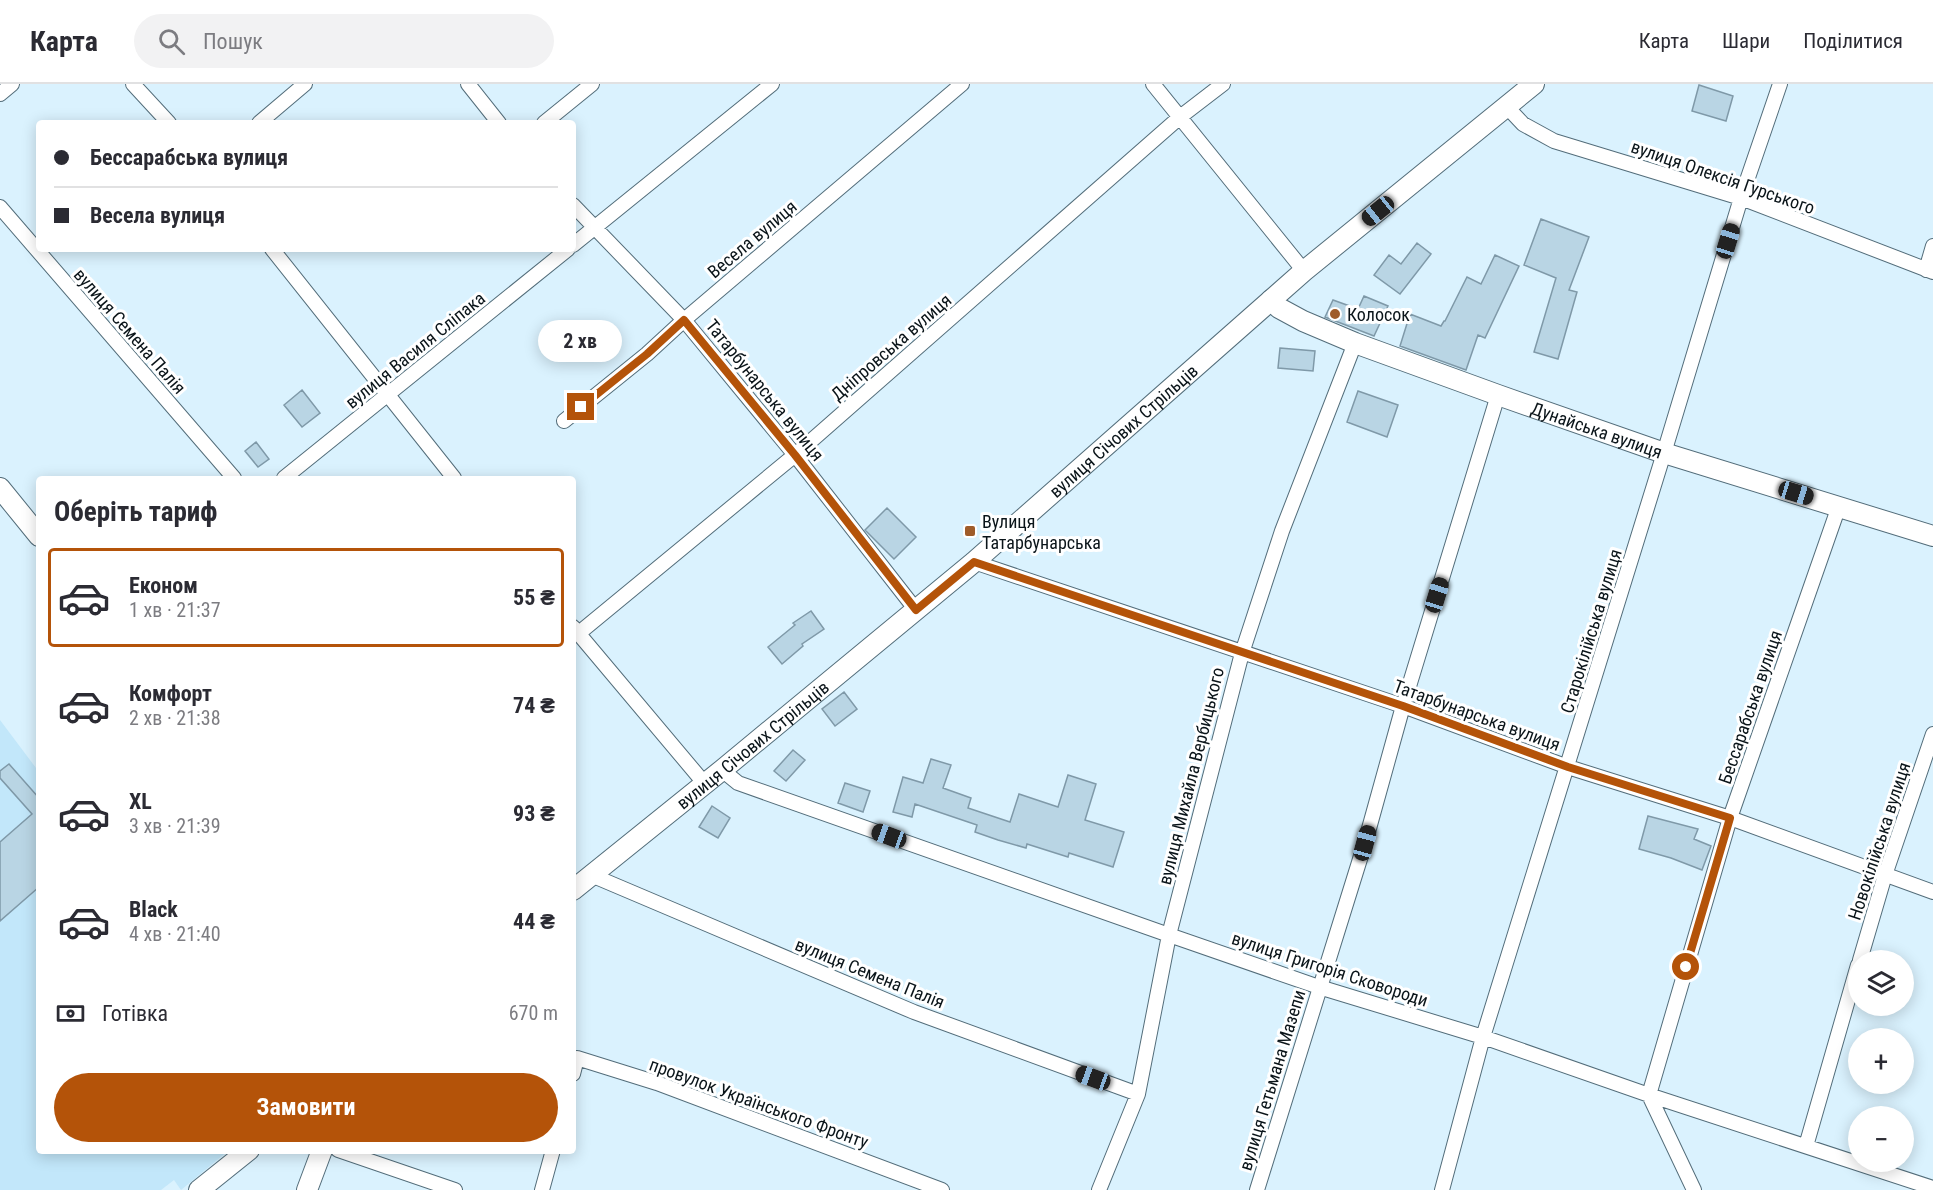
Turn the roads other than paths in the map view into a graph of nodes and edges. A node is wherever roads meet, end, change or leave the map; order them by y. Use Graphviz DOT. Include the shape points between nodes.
graph roads {
  1 [pos="12,84"];
  2 [pos="133,84"];
  3 [pos="305,84"];
  4 [pos="468,84"];
  5 [pos="592,84"];
  6 [pos="772,84"];
  7 [pos="962,84"];
  8 [pos="1154,84"];
  9 [pos="1223,84"];
  10 [pos="1533,84"];
  11 [pos="1780,84"];
  12 [pos="0,94"];
  13 [pos="1507,107"];
  14 [pos="1180,117"];
  15 [pos="165,120"];
  16 [pos="263,120"];
  17 [pos="497,120"];
  18 [pos="548,120"];
  19 [pos="1741,198"];
  20 [pos="0,207"];
  21 [pos="576,208"];
  22 [pos="594,228"];
  23 [pos="576,243"];
  24 [pos="1933,246"];
  25 [pos="36,249"];
  26 [pos="39,252"];
  27 [pos="274,252"];
  28 [pos="564,252"];
  29 [pos="1304,271"];
  30 [pos="1929,271"];
  31 [pos="1271,300"];
  32 [pos="684,320"];
  33 [pos="1355,343"];
  34 [pos="387,395"];
  35 [pos="1498,395"];
  36 [pos="564,421"];
  37 [pos="1664,453"];
  38 [pos="795,455"];
  39 [pos="232,476"];
  40 [pos="286,476"];
  41 [pos="452,476"];
  42 [pos="0,488"];
  43 [pos="1839,506"];
  44 [pos="36,532"];
  45 [pos="1933,536"];
  46 [pos="974,562"];
  47 [pos="916,610"];
  48 [pos="576,630"];
  49 [pos="1242,652"];
  50 [pos="1403,706"];
  51 [pos="1933,734"];
  52 [pos="1568,767"];
  53 [pos="722,770"];
  54 [pos="705,784"];
  55 [pos="1730,818"];
  56 [pos="591,875"];
  57 [pos="1885,875"];
  58 [pos="576,888"];
  59 [pos="1933,892"];
  60 [pos="1169,935"];
  61 [pos="1863,950"];
  62 [pos="1319,987"];
  63 [pos="1848,1000"];
  64 [pos="1484,1037"];
  65 [pos="576,1062"];
  66 [pos="1138,1094"];
  67 [pos="1649,1095"];
  68 [pos="1806,1146"];
  69 [pos="244,1154"];
  70 [pos="320,1154"];
  71 [pos="350,1154"];
  72 [pos="552,1154"];
  73 [pos="1933,1188"];
  74 [pos="199,1190"];
  75 [pos="307,1190"];
  76 [pos="455,1190"];
  77 [pos="542,1190"];
  78 [pos="942,1190"];
  79 [pos="1099,1190"];
  80 [pos="1257,1190"];
  81 [pos="1442,1190"];
  82 [pos="1694,1190"];
  1 -- 12 [label="street"];
  2 -- 15 [label="street"];
  3 -- 16 [label="street"];
  4 -- 17 [label="street"];
  5 -- 18 [label="street"];
  6 -- 22 [label="street"];
  7 -- 32 [label="street, Весела вулиця"];
  8 -- 14 [label="street"];
  9 -- 14 [label="street, Дніпровська вулиця"];
  10 -- 13 [label="main road, вулиця Січових Стрільців"];
  11 -- 19 [label="street, Старокілійська вулиця"];
  13 -- 19 [label="street, вулиця Олексія Гурського" via="1523,124 1554,141"];
  13 -- 29 [label="main road, вулиця Січових Стрільців"];
  14 -- 29 [label="street"];
  14 -- 38 [label="street, Дніпровська вулиця"];
  19 -- 30 [label="street, вулиця Олексія Гурського"];
  19 -- 37 [label="street, Старокілійська вулиця"];
  20 -- 25 [label="street, вулиця Семена Палія"];
  21 -- 22 [label="street, Татарбунарська вулиця"];
  22 -- 23 [label="street"];
  22 -- 32 [label="street, Татарбунарська вулиця"];
  24 -- 30 [label="street"];
  26 -- 39 [label="street, вулиця Семена Палія"];
  27 -- 34 [label="street"];
  28 -- 34 [label="street, вулиця Василя Сліпака"];
  29 -- 31 [label="main road, вулиця Січових Стрільців"];
  31 -- 33 [label="main road, Дунайська вулиця" via="1303,321"];
  31 -- 46 [label="main road, вулиця Січових Стрільців"];
  32 -- 36 [label="street, Весела вулиця"];
  32 -- 38 [label="street, Татарбунарська вулиця"];
  33 -- 35 [label="main road, Дунайська вулиця"];
  33 -- 49 [label="street, вулиця Михайла Вербицького" via="1282,531"];
  34 -- 40 [label="street, вулиця Василя Сліпака"];
  34 -- 41 [label="street"];
  35 -- 37 [label="main road, Дунайська вулиця"];
  35 -- 50 [label="street, вулиця Гетьмана Мазепи"];
  37 -- 43 [label="main road, Дунайська вулиця"];
  37 -- 52 [label="street, Старокілійська вулиця"];
  38 -- 47 [label="street, Татарбунарська вулиця"];
  38 -- 48 [label="street, Дніпровська вулиця"];
  42 -- 44 [label="main road"];
  43 -- 45 [label="main road, Дунайська вулиця"];
  43 -- 55 [label="street, Бессарабська вулиця"];
  46 -- 47 [label="main road, вулиця Січових Стрільців"];
  46 -- 49 [label="street, Татарбунарська вулиця"];
  47 -- 53 [label="main road, вулиця Січових Стрільців"];
  48 -- 54 [label="street"];
  49 -- 50 [label="street, Татарбунарська вулиця"];
  49 -- 60 [label="street, вулиця Михайла Вербицького"];
  50 -- 52 [label="street, Татарбунарська вулиця"];
  50 -- 62 [label="street, вулиця Гетьмана Мазепи"];
  51 -- 57 [label="street, Новокілійська вулиця"];
  52 -- 55 [label="street, Татарбунарська вулиця"];
  52 -- 64 [label="street, Старокілійська вулиця"];
  53 -- 54 [label="main road, вулиця Січових Стрільців"];
  53 -- 60 [label="street, вулиця Григорія Сковороди" via="738,783"];
  54 -- 56 [label="main road, вулиця Січових Стрільців"];
  55 -- 57 [label="street, Татарбунарська вулиця"];
  55 -- 67 [label="street, Бессарабська вулиця"];
  56 -- 58 [label="main road, вулиця Січових Стрільців"];
  56 -- 66 [label="street, вулиця Семена Палія" via="914,1012"];
  57 -- 59 [label="street, Татарбунарська вулиця"];
  57 -- 61 [label="street, Новокілійська вулиця"];
  60 -- 62 [label="street, вулиця Григорія Сковороди"];
  60 -- 66 [label="street, вулиця Михайла Вербицького"];
  62 -- 64 [label="street, вулиця Григорія Сковороди"];
  62 -- 80 [label="street, вулиця Гетьмана Мазепи"];
  63 -- 68 [label="street"];
  64 -- 67 [label="street, вулиця Григорія Сковороди"];
  64 -- 81 [label="street, Старокілійська вулиця"];
  65 -- 78 [label="street, провулок Українського Фронту" via="577,1058 634,1076"];
  66 -- 79 [label="street, вулиця Михайла Вербицького"];
  67 -- 68 [label="street, вулиця Григорія Сковороди"];
  67 -- 82 [label="street"];
  68 -- 73 [label="street, вулиця Григорія Сковороди"];
  69 -- 74 [label="main road"];
  70 -- 75 [label="main road"];
  71 -- 76 [label="street"];
  72 -- 77 [label="street"];
}
